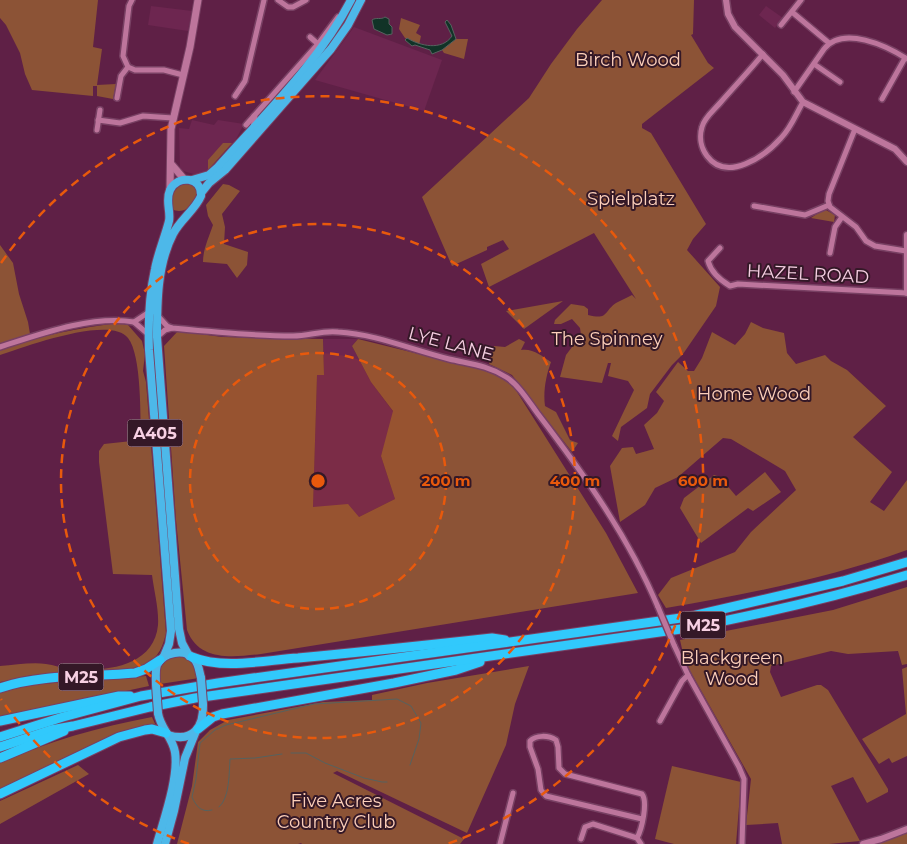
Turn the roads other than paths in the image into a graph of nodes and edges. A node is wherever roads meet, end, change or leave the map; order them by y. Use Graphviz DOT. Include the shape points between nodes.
graph roads {
  1 [pos="132,0"];
  2 [pos="198,0"];
  3 [pos="264,0"];
  4 [pos="278,0"];
  5 [pos="306,0"];
  6 [pos="362,0"];
  7 [pos="726,0"];
  8 [pos="801,0"];
  9 [pos="349,4"];
  10 [pos="792,12"];
  11 [pos="348,25"];
  12 [pos="781,25"];
  13 [pos="331,35"];
  14 [pos="310,37"];
  15 [pos="829,43"];
  16 [pos="318,44"];
  17 [pos="763,54"];
  18 [pos="906,59"];
  19 [pos="814,64"];
  20 [pos="128,66"];
  21 [pos="183,75"];
  22 [pos="840,82"];
  23 [pos="794,92"];
  24 [pos="235,96"];
  25 [pos="117,98"];
  26 [pos="882,100"];
  27 [pos="803,102"];
  28 [pos="100,110"];
  29 [pos="173,118"];
  30 [pos="98,120"];
  31 [pos="250,126"];
  32 [pos="97,130"];
  33 [pos="855,130"];
  34 [pos="907,162"];
  35 [pos="172,165"];
  36 [pos="188,179"];
  37 [pos="170,190"];
  38 [pos="201,193"];
  39 [pos="829,205"];
  40 [pos="754,206"];
  41 [pos="169,210"];
  42 [pos="186,214"];
  43 [pos="842,217"];
  44 [pos="907,235"];
  45 [pos="720,248"];
  46 [pos="906,251"];
  47 [pos="830,253"];
  48 [pos="907,293"];
  49 [pos="149,312"];
  50 [pos="157,315"];
  51 [pos="134,322"];
  52 [pos="172,328"];
  53 [pos="148,334"];
  54 [pos="157,337"];
  55 [pos="0,348"];
  56 [pos="907,562"];
  57 [pos="907,575"];
  58 [pos="513,641"];
  59 [pos="191,656"];
  60 [pos="496,656"];
  61 [pos="162,658"];
  62 [pos="688,675"];
  63 [pos="0,688"];
  64 [pos="141,696"];
  65 [pos="0,721"];
  66 [pos="660,721"];
  67 [pos="73,726"];
  68 [pos="197,730"];
  69 [pos="167,734"];
  70 [pos="0,737"];
  71 [pos="0,747"];
  72 [pos="0,758"];
  73 [pos="513,793"];
  74 [pos="0,794"];
  75 [pos="642,818"];
  76 [pos="907,829"];
  77 [pos="637,838"];
  78 [pos="581,839"];
  79 [pos="157,844"];
  80 [pos="165,844"];
  81 [pos="496,844"];
  82 [pos="641,844"];
  83 [pos="742,844"];
  84 [pos="863,844"];
  1 -- 20 [label="street" via="123,56"];
  2 -- 21 [label="main road"];
  3 -- 24 [label="street" via="245,81"];
  4 -- 5 [label="street" via="293,7"];
  6 -- 11 [label="highway"];
  7 -- 17 [label="street" via="734,27"];
  8 -- 10 [label="street"];
  9 -- 13 [label="highway"];
  9 -- 16 [label="street"];
  10 -- 12 [label="street"];
  10 -- 15 [label="street"];
  11 -- 13 [label="highway"];
  11 -- 38 [label="highway" via="301,85"];
  13 -- 31 [label="highway" via="302,72"];
  14 -- 16 [label="street"];
  15 -- 18 [label="street" via="835,40 867,40"];
  15 -- 19 [label="street"];
  16 -- 31 [label="street" via="254,116"];
  17 -- 23 [label="street" via="786,78"];
  17 -- 27 [label="street" via="703,124 701,142 710,160 729,168 746,164 782,138"];
  18 -- 26 [label="street"];
  19 -- 22 [label="street"];
  19 -- 23 [label="street"];
  20 -- 21 [label="street" via="135,70 164,70"];
  20 -- 25 [label="street" via="121,76"];
  21 -- 29 [label="main road"];
  23 -- 27 [label="street"];
  27 -- 33 [label="street"];
  28 -- 30 [label="street"];
  29 -- 30 [label="street" via="143,116 120,123"];
  29 -- 35 [label="main road"];
  30 -- 32 [label="street"];
  31 -- 36 [label="highway" via="213,172 205,177"];
  33 -- 34 [label="street" via="895,149"];
  33 -- 39 [label="street" via="829,194"];
  35 -- 36 [label="main road"];
  35 -- 37 [label="main road"];
  36 -- 37 [label="highway"];
  36 -- 38 [label="highway" via="198,185"];
  37 -- 41 [label="highway"];
  38 -- 42 [label="highway"];
  39 -- 40 [label="street" via="806,214"];
  39 -- 43 [label="street"];
  41 -- 42 [label="highway"];
  41 -- 49 [label="highway, A405" via="152,282"];
  42 -- 50 [label="highway, A405" via="165,253"];
  43 -- 46 [label="street" via="856,227 868,244"];
  43 -- 47 [label="street" via="834,227"];
  44 -- 46 [label="street"];
  45 -- 48 [label="street, HAZEL ROAD" via="709,258 708,264 730,286"];
  46 -- 48 [label="street"];
  49 -- 51 [label="street"];
  49 -- 53 [label="highway, A405"];
  50 -- 52 [label="street"];
  50 -- 54 [label="highway, A405"];
  51 -- 53 [label="street"];
  51 -- 55 [label="street" via="90,323"];
  52 -- 54 [label="street"];
  52 -- 62 [label="street, LYE LANE, bridge" via="234,335 351,333 450,360 474,363 507,377 567,452 614,523 644,575"];
  53 -- 61 [label="highway, A405" via="171,631"];
  54 -- 59 [label="highway, A405" via="179,629 182,643"];
  56 -- 58 [label="highway, M25" via="843,581 696,615"];
  57 -- 60 [label="highway, M25" via="848,593 726,621"];
  58 -- 59 [label="highway, M25" via="492,638 237,663 207,662"];
  58 -- 64 [label="highway, M25"];
  59 -- 61 [label="highway" via="175,653"];
  59 -- 68 [label="highway, bridge" via="201,678 202,719"];
  60 -- 67 [label="highway, M25" via="195,698"];
  60 -- 68 [label="highway, M25" via="447,672 222,714"];
  61 -- 63 [label="highway, M25" via="135,673 39,680"];
  61 -- 69 [label="highway, bridge" via="156,669 156,685 158,713"];
  62 -- 66 [label="street"];
  62 -- 83 [label="street" via="744,780"];
  64 -- 65 [label="highway" via="119,696"];
  64 -- 70 [label="highway, M25"];
  67 -- 71 [label="highway, M25"];
  67 -- 72 [label="highway"];
  68 -- 69 [label="highway" via="183,737"];
  68 -- 80 [label="highway" via="185,758"];
  69 -- 74 [label="highway" via="145,730 119,737"];
  69 -- 79 [label="highway" via="175,752 175,767"];
  73 -- 81 [label="street" via="513,808"];
  75 -- 75 [label="street" via="546,796 541,790 530,741 538,737 556,740 558,764 564,774 642,794 646,801"];
  75 -- 77 [label="street" via="643,827"];
  76 -- 84 [label="street"];
  77 -- 78 [label="street" via="593,824 585,827"];
  77 -- 82 [label="street"];
}
